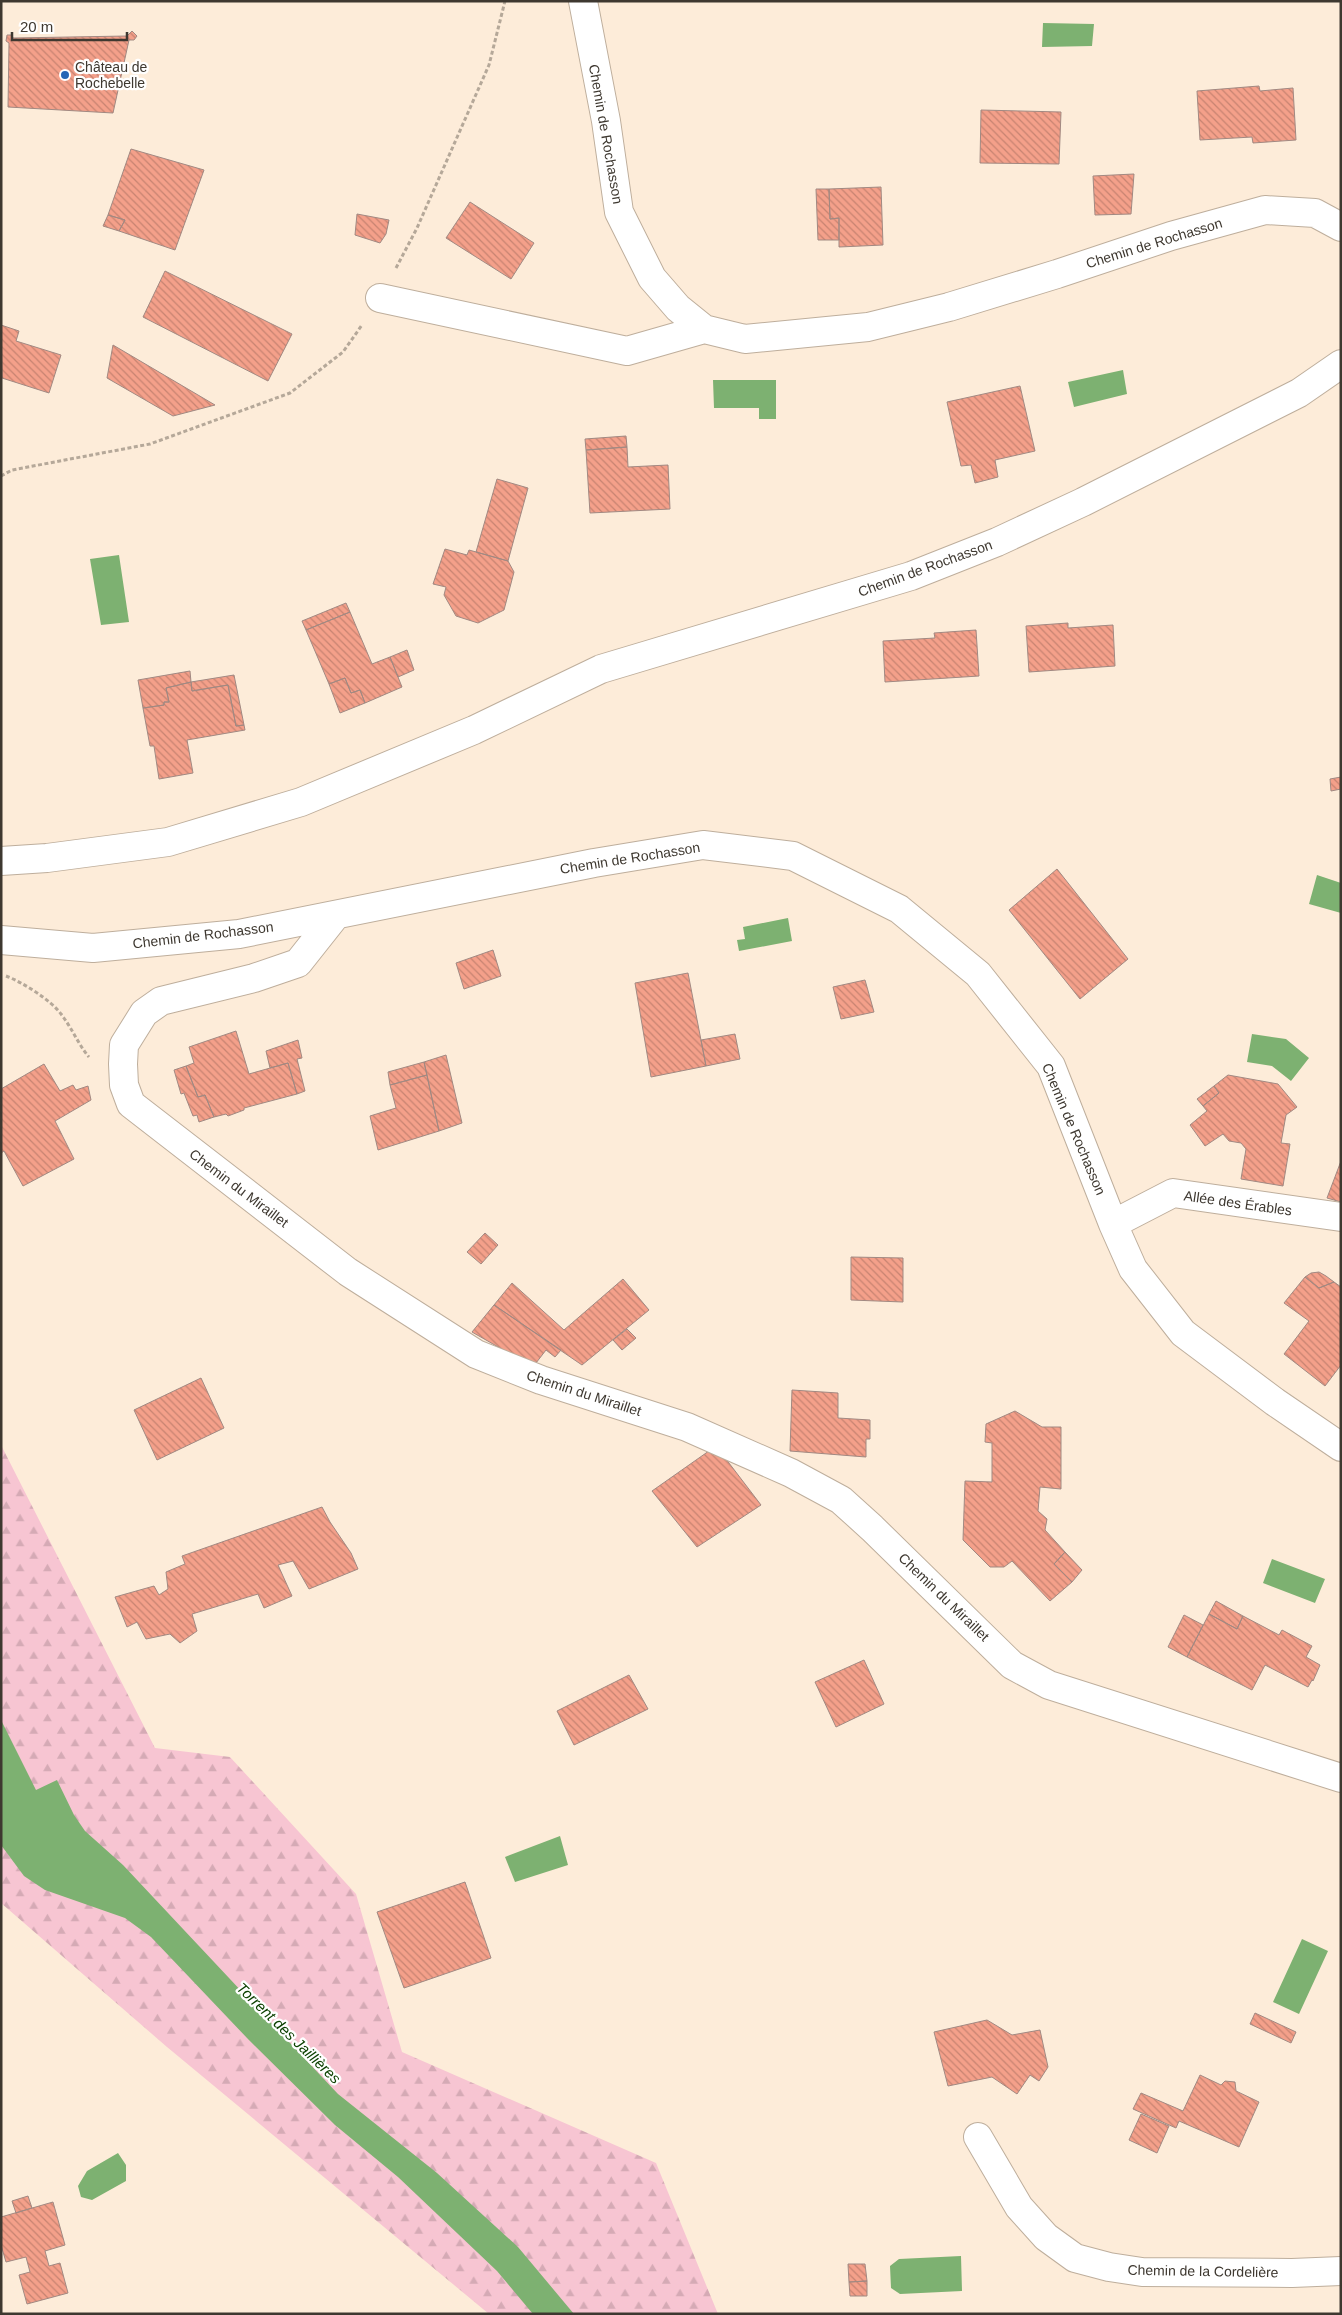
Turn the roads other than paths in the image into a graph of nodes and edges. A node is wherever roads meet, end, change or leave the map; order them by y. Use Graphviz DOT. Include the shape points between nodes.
graph roads {
  1 [pos="583,1"];
  2 [pos="1341,227"];
  3 [pos="380,298"];
  4 [pos="704,329"];
  5 [pos="1341,364"];
  6 [pos="1,861"];
  7 [pos="336,915"];
  8 [pos="1,940"];
  9 [pos="1341,1217"];
  10 [pos="1113,1224"];
  11 [pos="1341,1447"];
  12 [pos="1341,1778"];
  13 [pos="978,2136"];
  14 [pos="1341,2271"];
  1 -- 4 [label="street, Chemin de Rochasson" via="620,212 652,278 678,308"];
  2 -- 4 [label="street, Chemin de Rochasson" via="1315,213 1265,210 1171,236 950,307 868,327 745,339"];
  3 -- 4 [label="street" via="626,350"];
  5 -- 6 [label="street, Chemin de Rochasson" via="1299,393 1083,502 911,576 601,669 474,730 301,802 168,842"];
  7 -- 8 [label="street, Chemin de Rochasson" via="240,934 93,948"];
  7 -- 10 [label="street, Chemin de Rochasson" via="594,862 703,845 793,856 899,909 978,974 1051,1066"];
  7 -- 12 [label="street, Chemin du Miraillet" via="298,963 254,978 161,1000 144,1013 124,1045 124,1086 131,1104 348,1272 476,1354 541,1380 688,1427 791,1473 841,1500 1012,1665 1049,1685"];
  9 -- 10 [label="street, Allée des Érables" via="1173,1193"];
  10 -- 11 [label="street, Chemin de Rochasson" via="1134,1269 1183,1332"];
  13 -- 14 [label="street, Chemin de la Cordelière" via="1019,2207 1046,2237 1075,2258 1142,2272"];
}
